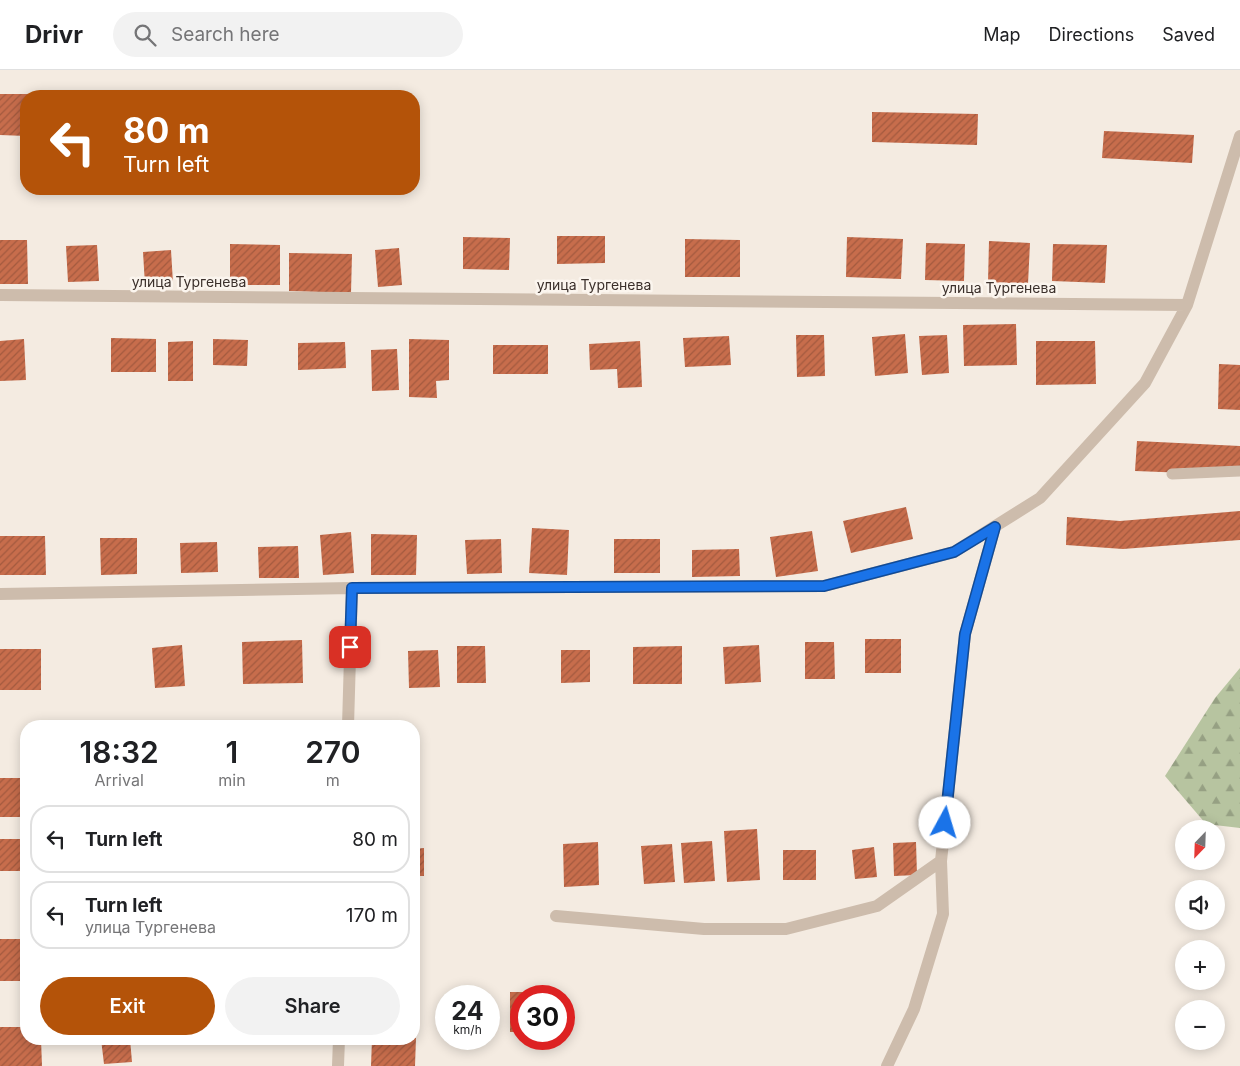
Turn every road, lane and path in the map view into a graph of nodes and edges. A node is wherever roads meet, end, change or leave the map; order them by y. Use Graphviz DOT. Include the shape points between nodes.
graph roads {
  1 [pos="1240,136"];
  2 [pos="0,295"];
  3 [pos="1187,304"];
  4 [pos="1240,471"];
  5 [pos="1172,474"];
  6 [pos="995,527"];
  7 [pos="352,588"];
  8 [pos="0,594"];
  9 [pos="348,720"];
  10 [pos="941,861"];
  11 [pos="556,916"];
  12 [pos="339,1045"];
  13 [pos="338,1066"];
  14 [pos="887,1066"];
  1 -- 3 [label="street"];
  2 -- 3 [label="street, улица Тургенева"];
  3 -- 6 [label="street" via="1145,382 1040,498"];
  4 -- 5 [label="lane"];
  6 -- 7 [label="street" via="954,552 824,586"];
  6 -- 10 [label="street" via="965,634"];
  7 -- 8 [label="street"];
  7 -- 9 [label="street"];
  10 -- 11 [label="street" via="877,906 786,929 704,929"];
  10 -- 14 [label="street" via="943,914 914,1009"];
  12 -- 13 [label="street"];
}
